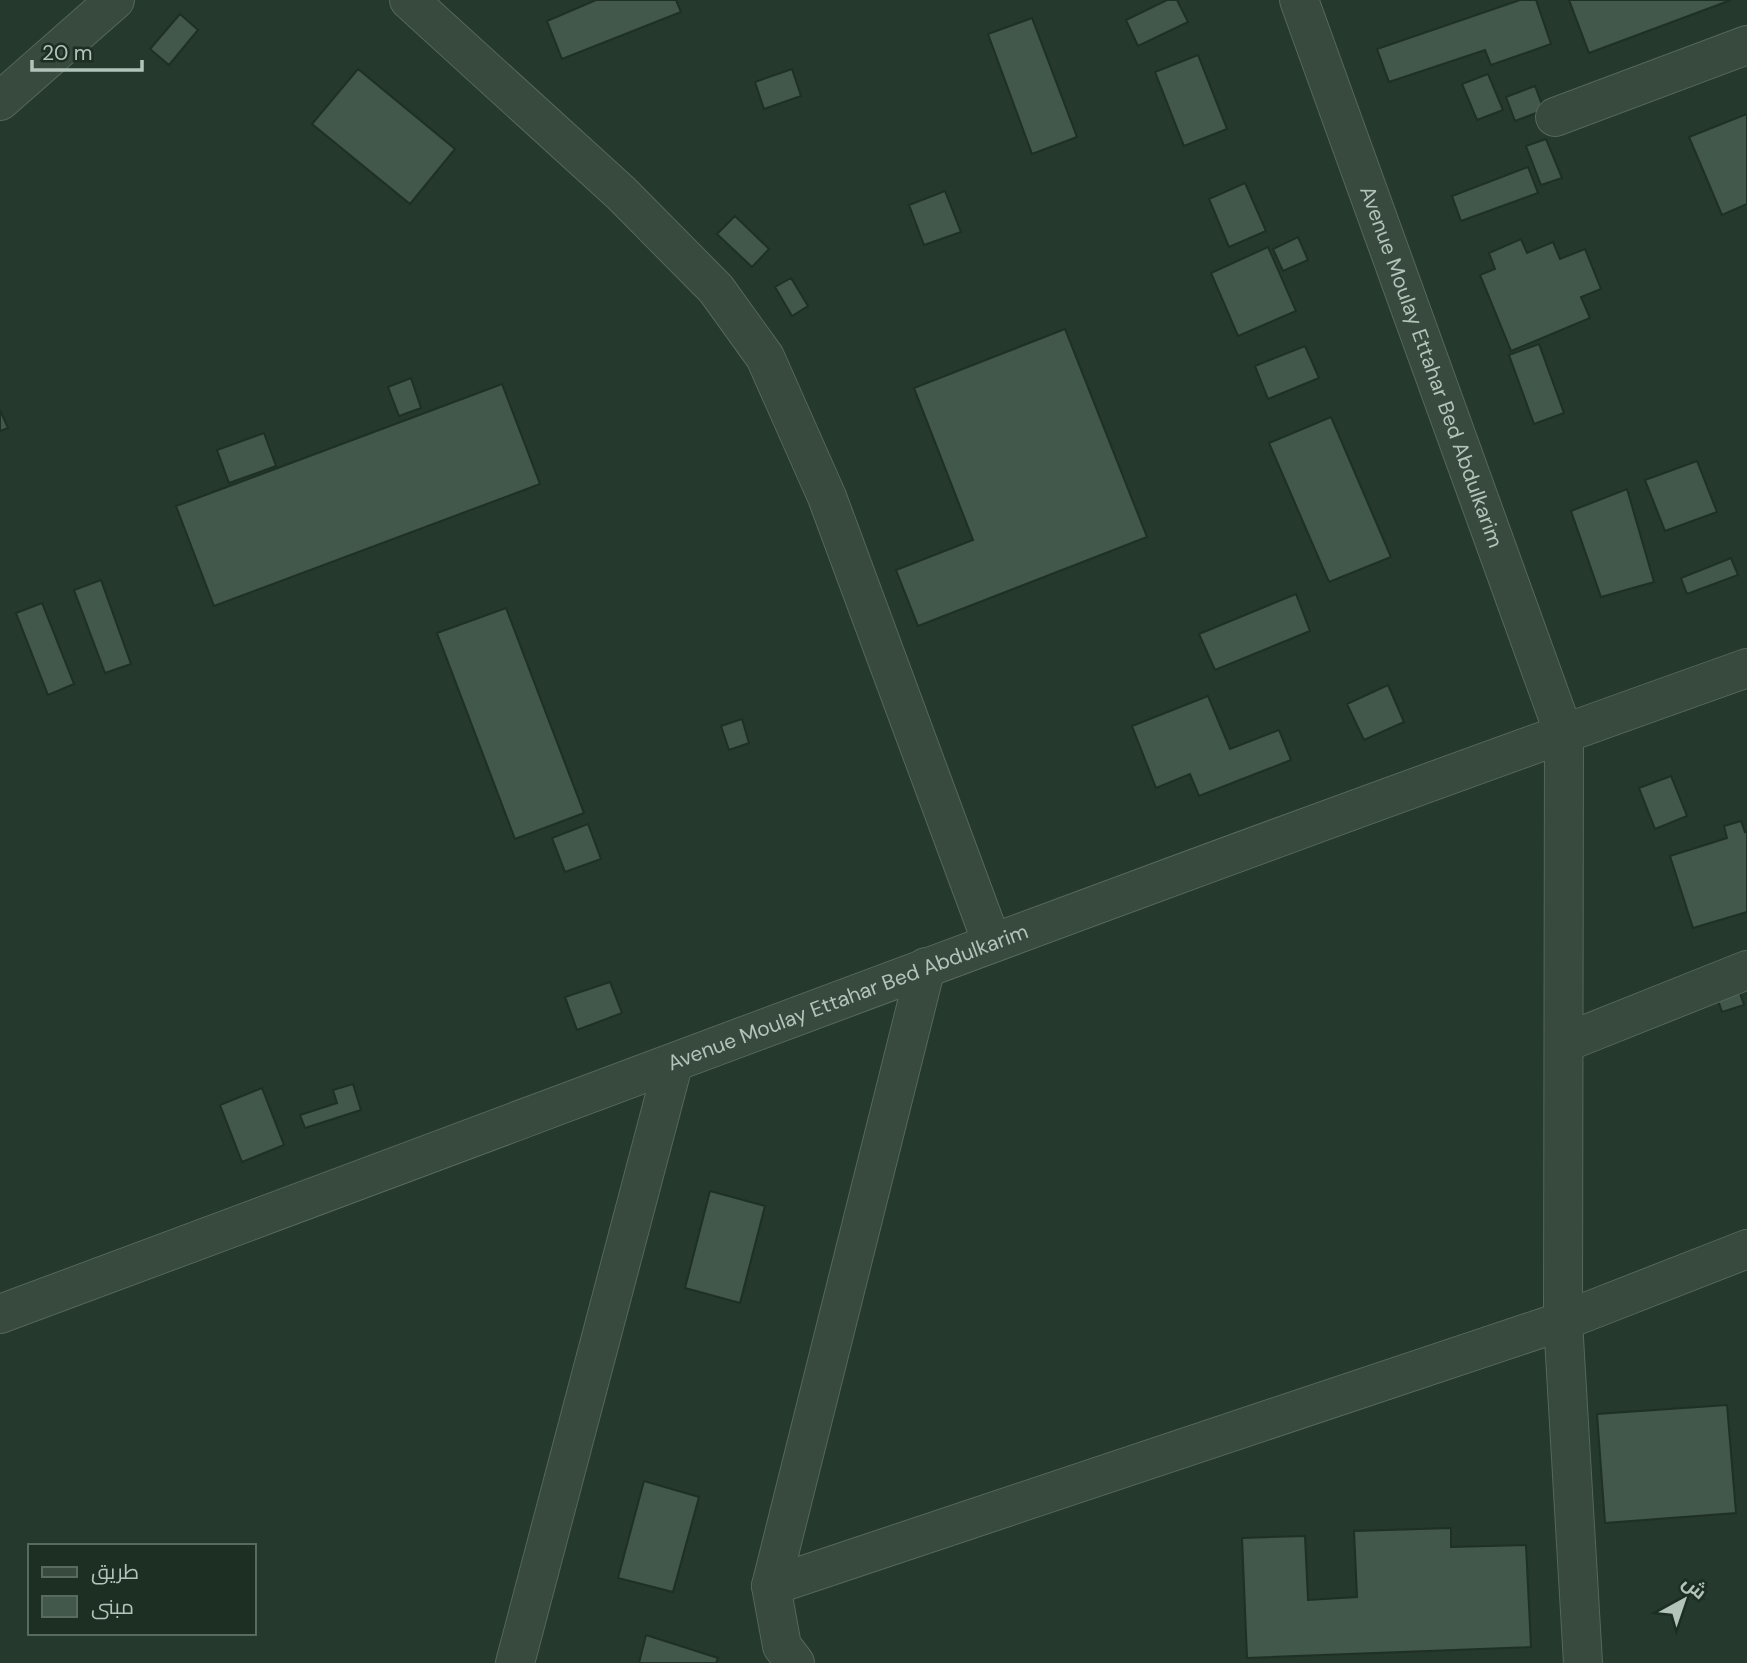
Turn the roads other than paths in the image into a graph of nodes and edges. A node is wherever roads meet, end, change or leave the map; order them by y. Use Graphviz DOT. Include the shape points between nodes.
graph roads {
  1 [pos="115,0"];
  2 [pos="409,0"];
  3 [pos="1299,0"];
  4 [pos="1747,45"];
  5 [pos="0,101"];
  6 [pos="1555,117"];
  7 [pos="1747,668"];
  8 [pos="1564,734"];
  9 [pos="992,943"];
  10 [pos="926,967"];
  11 [pos="1747,970"];
  12 [pos="1564,1043"];
  13 [pos="673,1065"];
  14 [pos="1747,1249"];
  15 [pos="0,1314"];
  16 [pos="1563,1321"];
  17 [pos="771,1586"];
  18 [pos="515,1663"];
  19 [pos="795,1663"];
  20 [pos="1583,1663"];
  1 -- 5 [label="street"];
  2 -- 9 [label="street" via="621,192 716,289 765,357 827,497"];
  3 -- 8 [label="street, Avenue Moulay Ettahar Bed Abdulkarim"];
  4 -- 6 [label="street"];
  7 -- 8 [label="street, Avenue Moulay Ettahar Bed Abdulkarim"];
  8 -- 9 [label="street, Avenue Moulay Ettahar Bed Abdulkarim"];
  8 -- 12 [label="street"];
  9 -- 10 [label="street, Avenue Moulay Ettahar Bed Abdulkarim"];
  10 -- 13 [label="street, Avenue Moulay Ettahar Bed Abdulkarim"];
  10 -- 17 [label="street"];
  11 -- 12 [label="street"];
  12 -- 16 [label="street"];
  13 -- 15 [label="street"];
  13 -- 18 [label="street, Avenue Moulay Ettahar Bed Abdulkarim"];
  14 -- 16 [label="street"];
  16 -- 17 [label="street"];
  16 -- 20 [label="street"];
  17 -- 19 [label="street" via="782,1646"];
}
